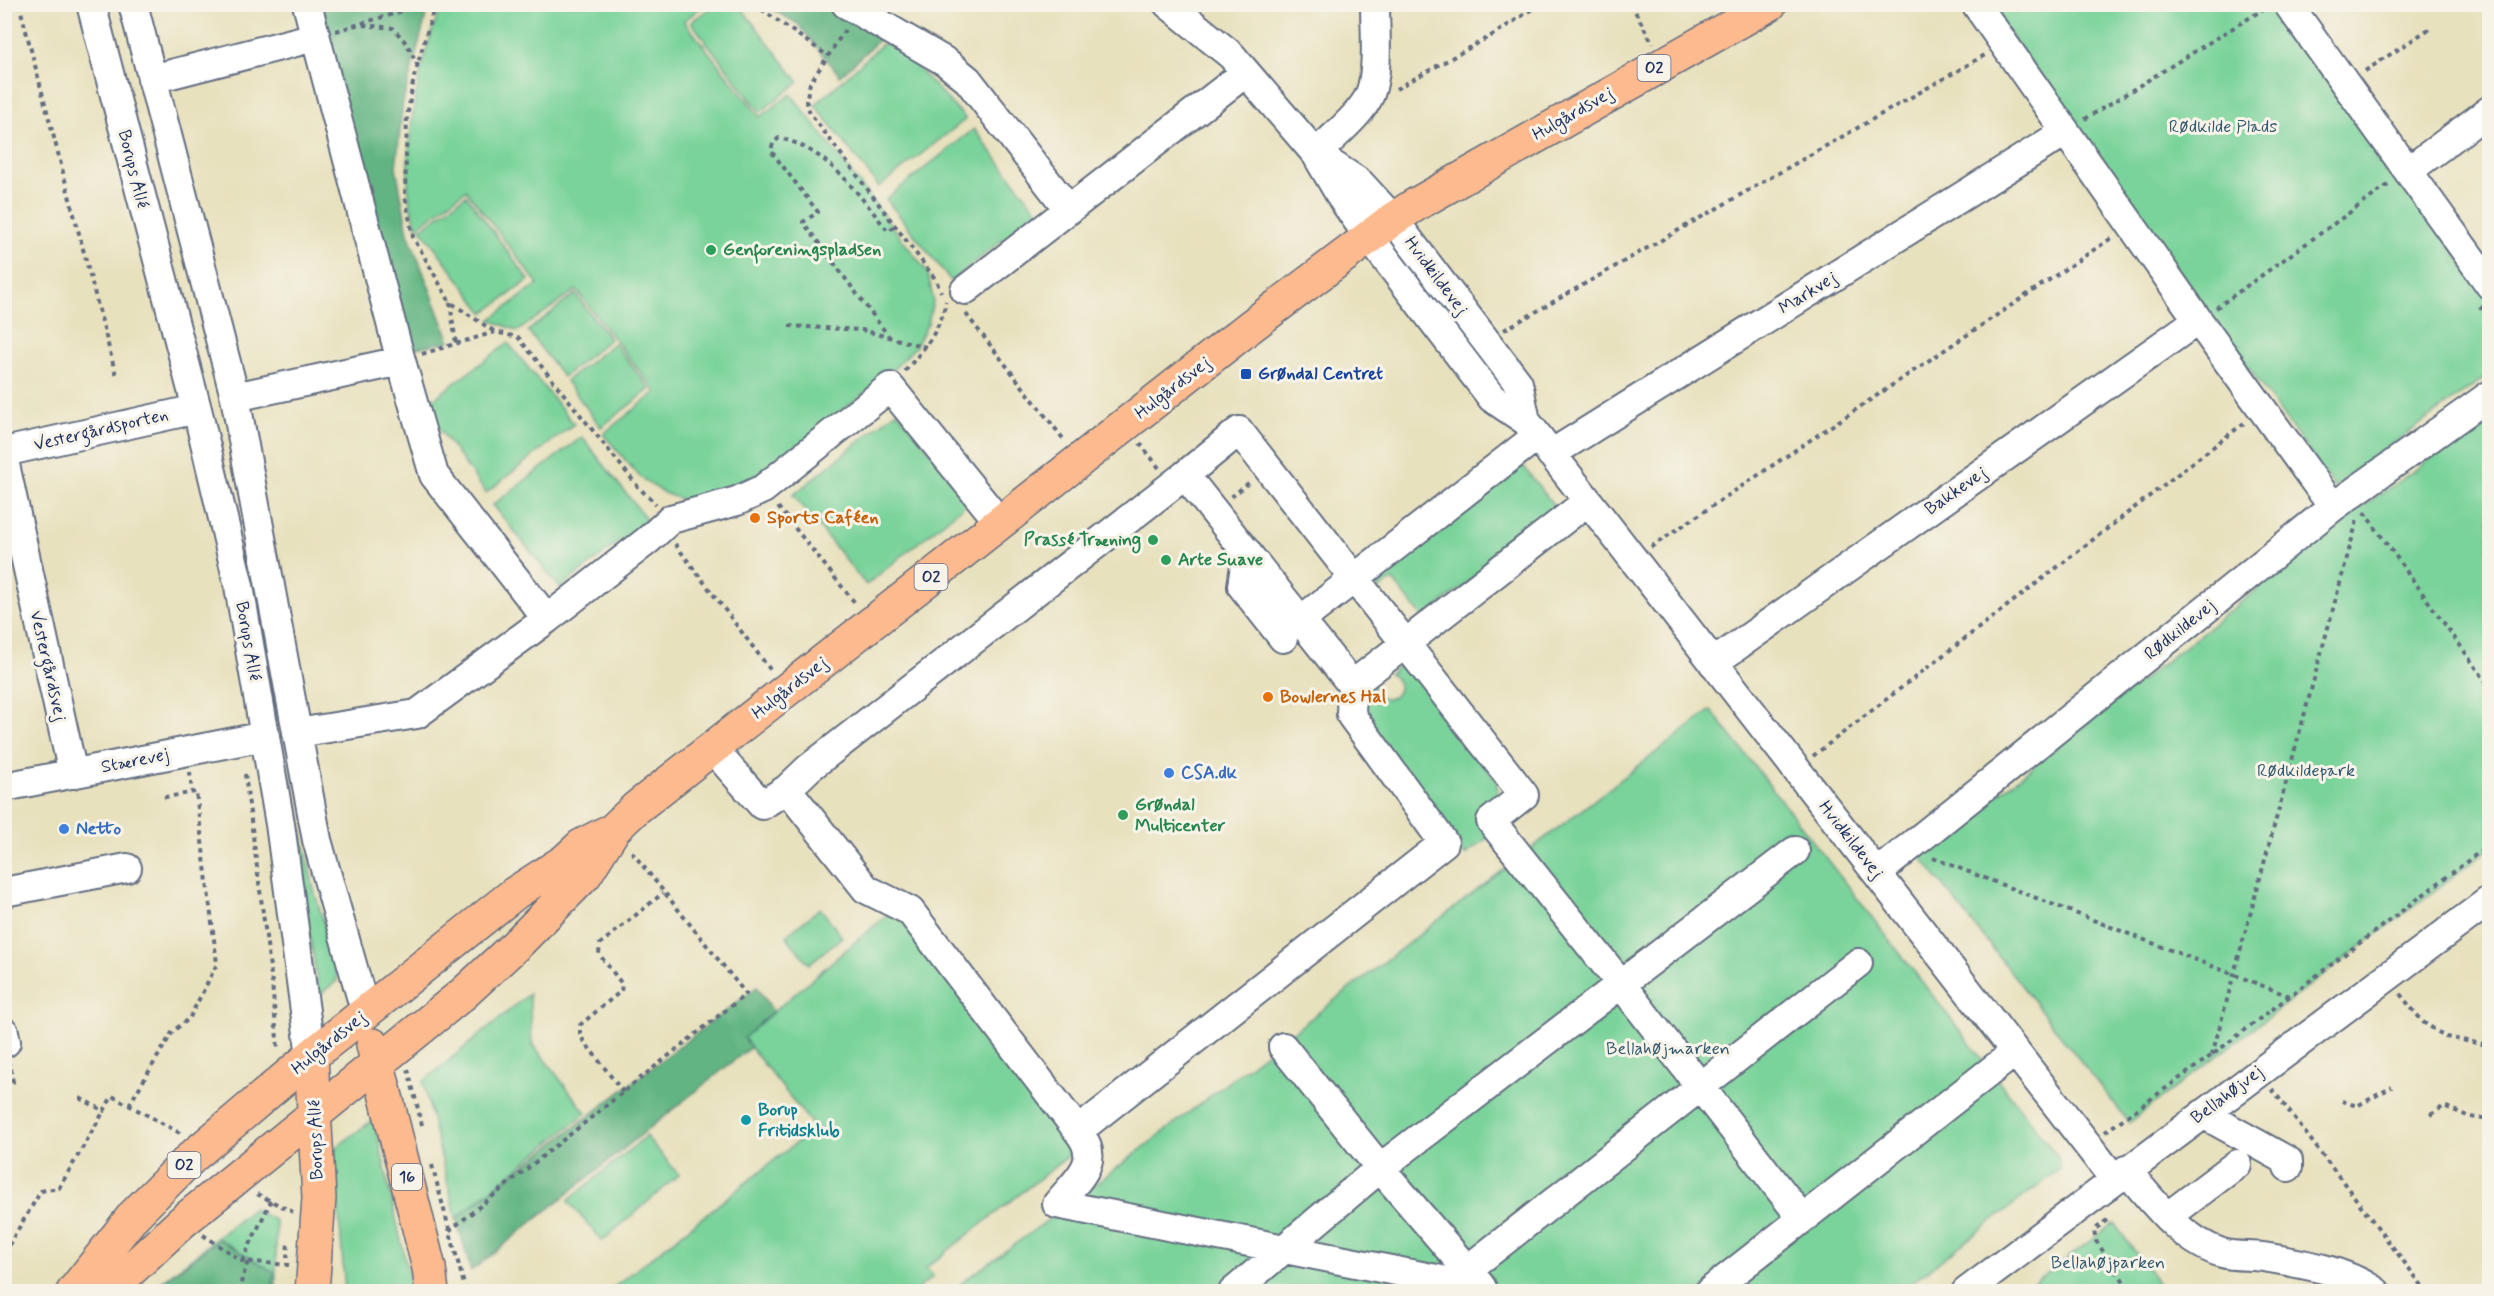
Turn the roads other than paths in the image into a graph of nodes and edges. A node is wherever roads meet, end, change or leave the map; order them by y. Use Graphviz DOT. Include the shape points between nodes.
graph roads {
  1 [pos="91,4"];
  2 [pos="133,4"];
  3 [pos="307,4"];
  4 [pos="1168,4"];
  5 [pos="1375,4"];
  6 [pos="1770,4"];
  7 [pos="1976,4"];
  8 [pos="2288,4"];
  9 [pos="855,7"];
  10 [pos="315,37"];
  11 [pos="1245,73"];
  12 [pos="152,79"];
  13 [pos="2490,110"];
  14 [pos="2065,132"];
  15 [pos="1316,153"];
  16 [pos="2408,171"];
  17 [pos="1069,210"];
  18 [pos="1381,228"];
  19 [pos="2490,285"];
  20 [pos="956,302"];
  21 [pos="2198,320"];
  22 [pos="401,361"];
  23 [pos="2490,395"];
  24 [pos="235,398"];
  25 [pos="197,409"];
  26 [pos="1538,437"];
  27 [pos="4,452"];
  28 [pos="4,460"];
  29 [pos="1185,475"];
  30 [pos="1588,501"];
  31 [pos="2347,508"];
  32 [pos="1000,523"];
  33 [pos="14,560"];
  34 [pos="1354,578"];
  35 [pos="547,619"];
  36 [pos="1292,629"];
  37 [pos="1406,644"];
  38 [pos="1713,663"];
  39 [pos="1352,685"];
  40 [pos="297,733"];
  41 [pos="265,736"];
  42 [pos="712,748"];
  43 [pos="72,774"];
  44 [pos="4,787"];
  45 [pos="788,789"];
  46 [pos="614,829"];
  47 [pos="1795,850"];
  48 [pos="127,868"];
  49 [pos="1876,873"];
  50 [pos="4,892"];
  51 [pos="2490,900"];
  52 [pos="1858,963"];
  53 [pos="1621,984"];
  54 [pos="372,1038"];
  55 [pos="1283,1047"];
  56 [pos="2015,1052"];
  57 [pos="313,1067"];
  58 [pos="1700,1086"];
  59 [pos="2203,1114"];
  60 [pos="315,1115"];
  61 [pos="1078,1131"];
  62 [pos="2237,1164"];
  63 [pos="2288,1167"];
  64 [pos="1380,1168"];
  65 [pos="2120,1175"];
  66 [pos="318,1207"];
  67 [pos="1801,1217"];
  68 [pos="2167,1217"];
  69 [pos="1286,1249"];
  70 [pos="313,1276"];
  71 [pos="1478,1283"];
  72 [pos="111,1288"];
  73 [pos="73,1292"];
  74 [pos="334,1292"];
  75 [pos="432,1292"];
  76 [pos="1233,1292"];
  77 [pos="1709,1292"];
  78 [pos="1966,1292"];
  79 [pos="2376,1292"];
  1 -- 25 [label="street, Borups Allé"];
  2 -- 12 [label="street, Borups Allé"];
  3 -- 10 [label="street"];
  4 -- 11 [label="street, Hvidkildevej" via="1231,55"];
  5 -- 15 [label="street" via="1370,95"];
  6 -- 18 [label="main road, Hulgårdsvej / O2" via="1473,170"];
  7 -- 14 [label="street"];
  8 -- 16 [label="street"];
  9 -- 17 [label="street" via="946,62 968,80"];
  10 -- 12 [label="street"];
  10 -- 22 [label="street"];
  11 -- 15 [label="street, Hvidkildevej"];
  11 -- 17 [label="street"];
  12 -- 24 [label="street, Borups Allé"];
  13 -- 16 [label="street"];
  14 -- 21 [label="street"];
  14 -- 26 [label="street, Markvej"];
  15 -- 18 [label="street, Hvidkildevej" via="1343,200"];
  16 -- 19 [label="street"];
  17 -- 20 [label="street"];
  18 -- 26 [label="street, Hvidkildevej" via="1492,399"];
  18 -- 26 [label="street, Hvidkildevej" via="1485,341 1518,383"];
  18 -- 32 [label="main road, Hulgårdsvej / O2"];
  21 -- 31 [label="street" via="2262,409"];
  21 -- 38 [label="street, Bakkevej"];
  22 -- 24 [label="street"];
  22 -- 35 [label="street" via="434,475"];
  23 -- 31 [label="street, Rødkildevej"];
  24 -- 40 [label="street, Borups Allé"];
  25 -- 27 [label="street, Vestergårdsporten"];
  25 -- 41 [label="street, Borups Allé" via="239,586"];
  26 -- 30 [label="street, Hvidkildevej"];
  26 -- 34 [label="street"];
  28 -- 33 [label="street, Vestergårdsvej"];
  29 -- 34 [label="street" via="1239,430"];
  29 -- 36 [label="street" via="1247,552"];
  29 -- 45 [label="street" via="809,768"];
  30 -- 37 [label="street"];
  30 -- 38 [label="street, Hvidkildevej"];
  31 -- 49 [label="street, Rødkildevej"];
  32 -- 35 [label="street" via="890,387 763,489 736,501 671,519"];
  32 -- 42 [label="main road, Hulgårdsvej / O2"];
  33 -- 43 [label="street, Vestergårdsvej"];
  34 -- 36 [label="street"];
  34 -- 37 [label="street"];
  35 -- 40 [label="street" via="417,714"];
  36 -- 39 [label="street"];
  37 -- 39 [label="street"];
  37 -- 53 [label="street" via="1524,795 1491,821"];
  38 -- 49 [label="street, Hvidkildevej"];
  39 -- 61 [label="street" via="1351,715 1444,843"];
  40 -- 54 [label="street, Borups Allé" via="317,840"];
  41 -- 43 [label="street, Stærevej"];
  41 -- 57 [label="street, Borups Allé"];
  42 -- 45 [label="street" via="762,805"];
  42 -- 46 [label="main road, Hulgårdsvej / O2"];
  43 -- 44 [label="street, Stærevej"];
  45 -- 61 [label="street" via="866,889 910,911"];
  46 -- 54 [label="main road, Hulgårdsvej / O2" via="581,846 515,893"];
  46 -- 54 [label="main road, Hulgårdsvej / O2" via="585,875 464,993"];
  47 -- 53 [label="street"];
  48 -- 50 [label="street"];
  49 -- 56 [label="street, Hvidkildevej"];
  51 -- 59 [label="street, Bellahøjvej"];
  52 -- 58 [label="street"];
  53 -- 58 [label="street"];
  53 -- 64 [label="street"];
  54 -- 57 [label="main road, Hulgårdsvej / O2"];
  54 -- 60 [label="main road, Hulgårdsvej / O2"];
  54 -- 75 [label="main road, Borups Allé / 16"];
  55 -- 64 [label="street"];
  56 -- 65 [label="street, Hvidkildevej" via="2088,1145"];
  56 -- 67 [label="street"];
  57 -- 60 [label="main road, Borups Allé"];
  57 -- 72 [label="main road" via="292,1101 191,1185 145,1232"];
  57 -- 73 [label="main road, Hulgårdsvej / O2" via="281,1082 205,1146 134,1215"];
  58 -- 67 [label="street"];
  58 -- 71 [label="street"];
  59 -- 63 [label="street" via="2288,1161"];
  59 -- 65 [label="street, Bellahøjvej"];
  60 -- 66 [label="main road, Borups Allé"];
  60 -- 72 [label="main road, Hulgårdsvej / O2" via="182,1222"];
  61 -- 69 [label="street" via="1088,1142 1088,1164 1057,1203"];
  62 -- 68 [label="street"];
  64 -- 69 [label="street"];
  64 -- 71 [label="street"];
  65 -- 68 [label="street, Hvidkildevej"];
  65 -- 78 [label="street, Bellahøjvej"];
  66 -- 70 [label="main road, Borups Allé"];
  66 -- 74 [label="main road"];
  67 -- 77 [label="street"];
  68 -- 79 [label="street, Hvidkildevej" via="2202,1244 2224,1254 2304,1265 2345,1276"];
  69 -- 71 [label="street"];
  69 -- 76 [label="street"];
}
